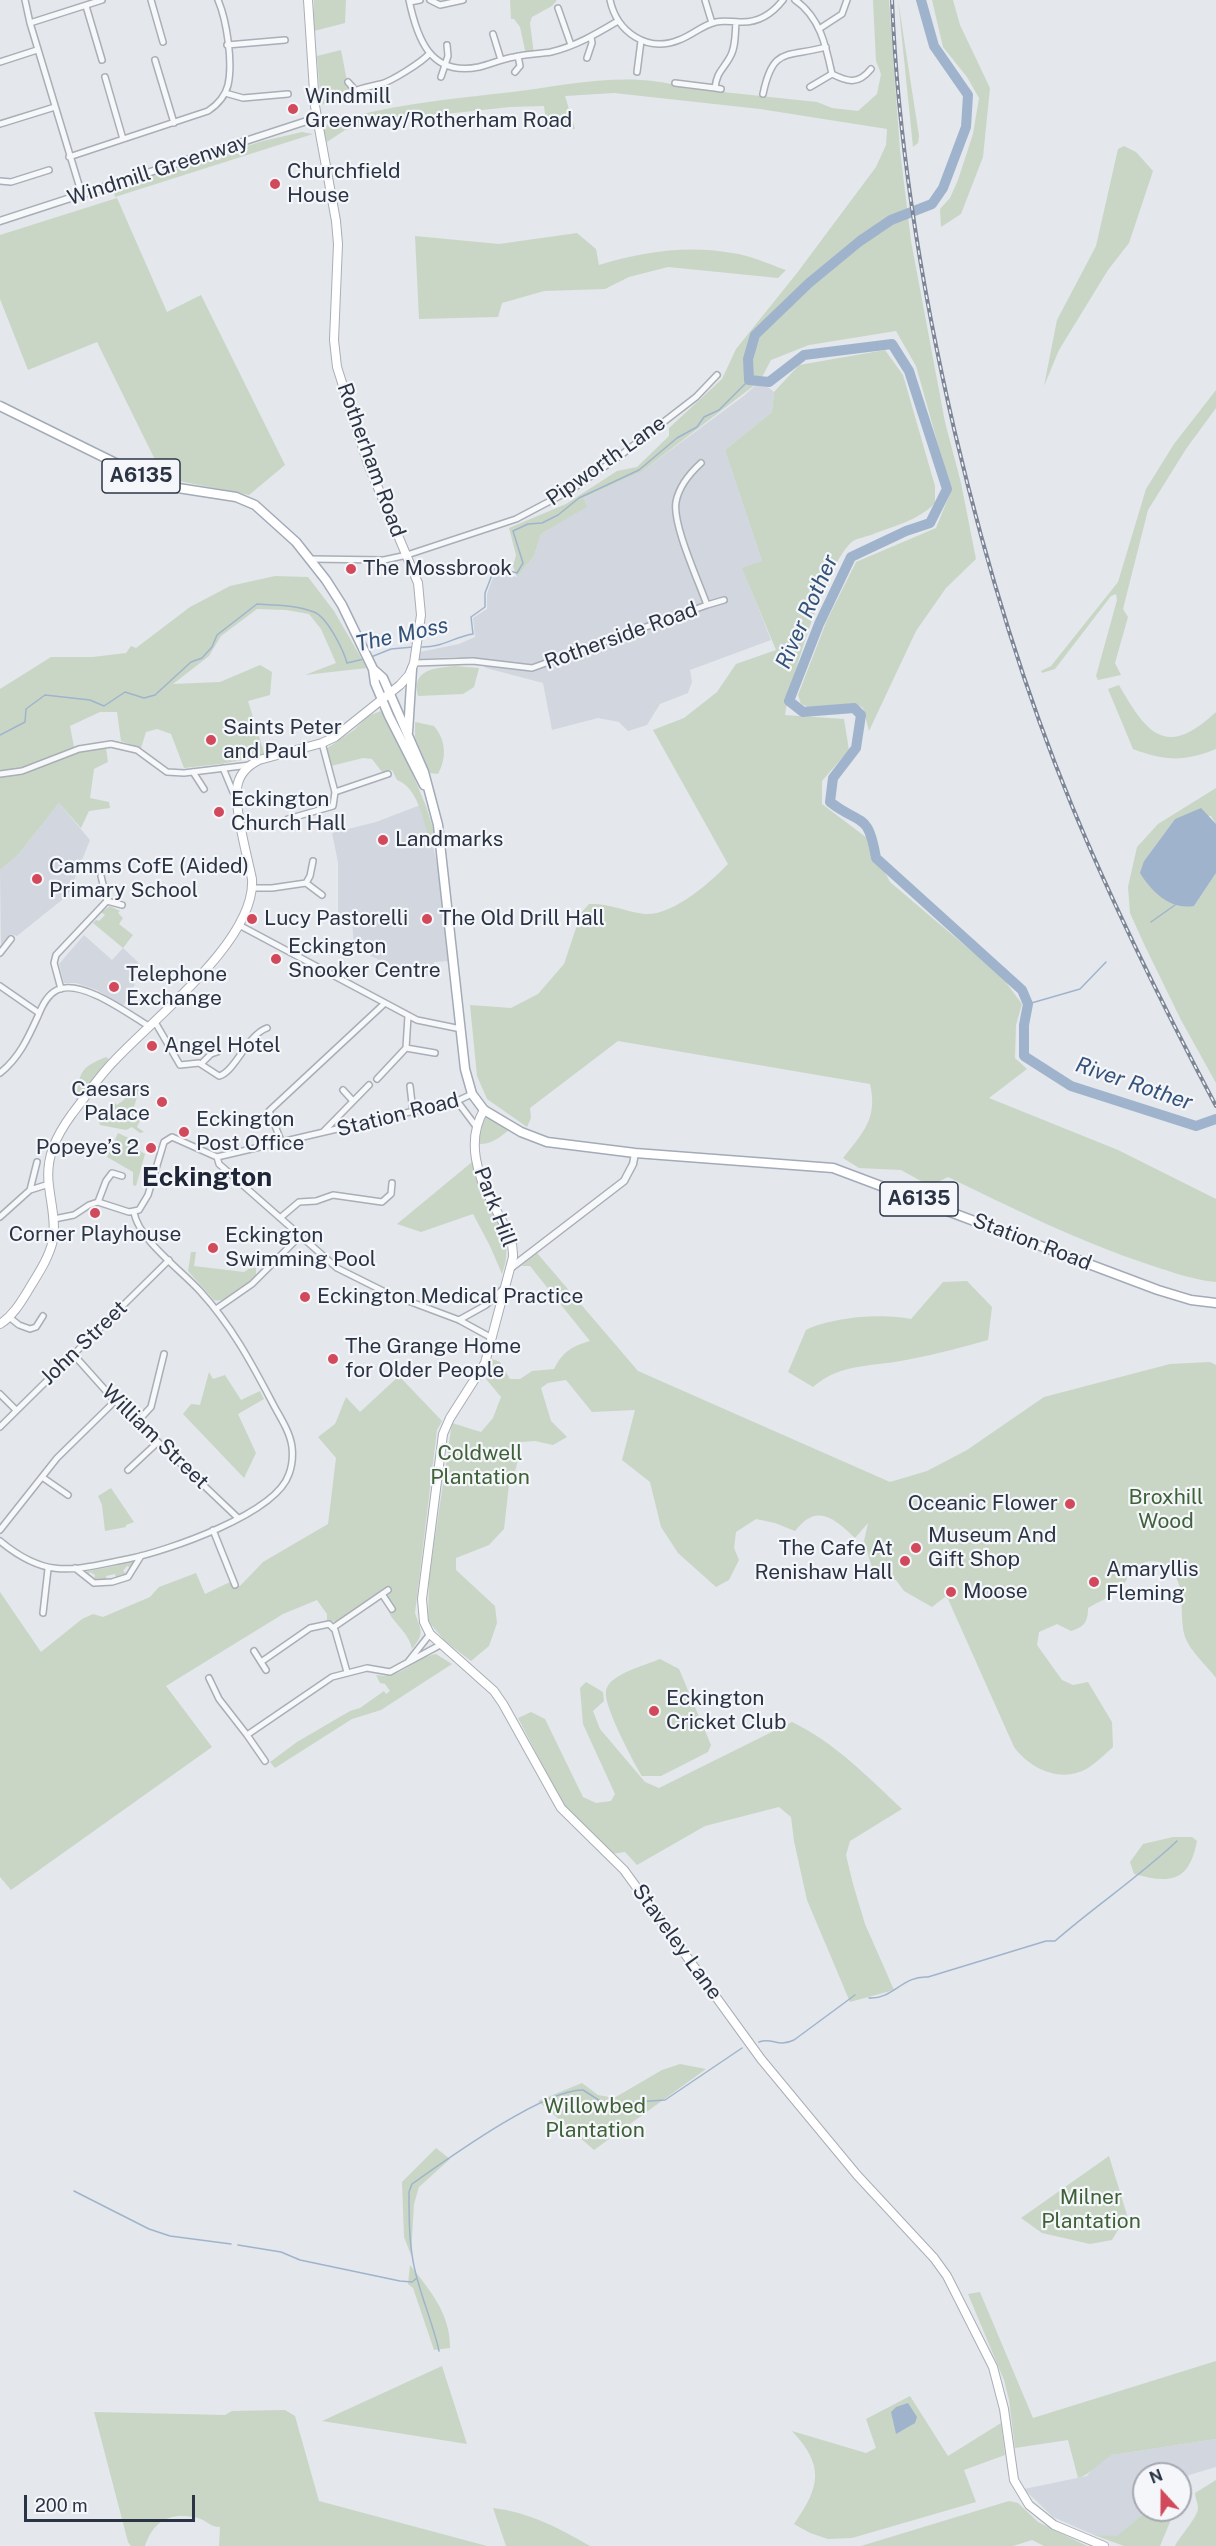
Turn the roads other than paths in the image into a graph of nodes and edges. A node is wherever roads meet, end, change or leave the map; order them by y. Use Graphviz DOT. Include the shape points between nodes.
graph roads {
  1 [pos="25,0"];
  2 [pos="102,0"];
  3 [pos="151,0"];
  4 [pos="218,0"];
  5 [pos="308,0"];
  6 [pos="420,0"];
  7 [pos="430,0"];
  8 [pos="463,0"];
  9 [pos="610,0"];
  10 [pos="705,0"];
  11 [pos="783,0"];
  12 [pos="795,0"];
  13 [pos="847,0"];
  14 [pos="409,1"];
  15 [pos="86,6"];
  16 [pos="558,8"];
  17 [pos="618,21"];
  18 [pos="736,22"];
  19 [pos="712,23"];
  20 [pos="30,24"];
  21 [pos="819,29"];
  22 [pos="493,34"];
  23 [pos="591,37"];
  24 [pos="285,40"];
  25 [pos="641,41"];
  26 [pos="163,42"];
  27 [pos="228,45"];
  28 [pos="447,45"];
  29 [pos="571,45"];
  30 [pos="826,47"];
  31 [pos="38,50"];
  32 [pos="429,54"];
  33 [pos="518,56"];
  34 [pos="587,58"];
  35 [pos="102,60"];
  36 [pos="155,60"];
  37 [pos="501,60"];
  38 [pos="0,62"];
  39 [pos="445,64"];
  40 [pos="871,69"];
  41 [pos="515,72"];
  42 [pos="637,72"];
  43 [pos="832,74"];
  44 [pos="105,77"];
  45 [pos="441,77"];
  46 [pos="348,81"];
  47 [pos="675,83"];
  48 [pos="810,87"];
  49 [pos="225,93"];
  50 [pos="288,94"];
  51 [pos="763,94"];
  52 [pos="55,107"];
  53 [pos="316,118"];
  54 [pos="174,123"];
  55 [pos="0,124"];
  56 [pos="123,139"];
  57 [pos="69,157"];
  58 [pos="49,170"];
  59 [pos="0,181"];
  60 [pos="82,195"];
  61 [pos="0,222"];
  62 [pos="717,375"];
  63 [pos="0,406"];
  64 [pos="701,463"];
  65 [pos="407,555"];
  66 [pos="310,559"];
  67 [pos="724,600"];
  68 [pos="707,605"];
  69 [pos="413,666"];
  70 [pos="373,669"];
  71 [pos="390,694"];
  72 [pos="382,700"];
  73 [pos="397,728"];
  74 [pos="408,734"];
  75 [pos="322,743"];
  76 [pos="250,765"];
  77 [pos="223,768"];
  78 [pos="193,772"];
  79 [pos="0,774"];
  80 [pos="386,784"];
  81 [pos="204,789"];
  82 [pos="428,791"];
  83 [pos="335,792"];
  84 [pos="237,796"];
  85 [pos="288,819"];
  86 [pos="313,861"];
  87 [pos="101,876"];
  88 [pos="306,883"];
  89 [pos="253,888"];
  90 [pos="322,895"];
  91 [pos="107,901"];
  92 [pos="122,905"];
  93 [pos="239,925"];
  94 [pos="11,939"];
  95 [pos="0,953"];
  96 [pos="0,986"];
  97 [pos="61,989"];
  98 [pos="385,1003"];
  99 [pos="39,1012"];
  100 [pos="408,1016"];
  101 [pos="152,1025"];
  102 [pos="267,1028"];
  103 [pos="461,1029"];
  104 [pos="406,1048"];
  105 [pos="217,1052"];
  106 [pos="435,1053"];
  107 [pos="201,1064"];
  108 [pos="0,1073"];
  109 [pos="387,1082"];
  110 [pos="369,1085"];
  111 [pos="410,1086"];
  112 [pos="343,1090"];
  113 [pos="472,1094"];
  114 [pos="353,1101"];
  115 [pos="457,1101"];
  116 [pos="484,1110"];
  117 [pos="413,1112"];
  118 [pos="475,1125"];
  119 [pos="322,1133"];
  120 [pos="282,1143"];
  121 [pos="635,1153"];
  122 [pos="218,1157"];
  123 [pos="37,1162"];
  124 [pos="122,1176"];
  125 [pos="392,1183"];
  126 [pos="49,1184"];
  127 [pos="30,1190"];
  128 [pos="98,1202"];
  129 [pos="134,1212"];
  130 [pos="0,1217"];
  131 [pos="280,1218"];
  132 [pos="54,1219"];
  133 [pos="300,1236"];
  134 [pos="169,1260"];
  135 [pos="512,1267"];
  136 [pos="504,1287"];
  137 [pos="1216,1303"];
  138 [pos="216,1309"];
  139 [pos="43,1316"];
  140 [pos="9,1317"];
  141 [pos="459,1320"];
  142 [pos="0,1324"];
  143 [pos="492,1338"];
  144 [pos="73,1354"];
  145 [pos="164,1354"];
  146 [pos="0,1394"];
  147 [pos="115,1401"];
  148 [pos="16,1410"];
  149 [pos="137,1422"];
  150 [pos="0,1427"];
  151 [pos="158,1442"];
  152 [pos="128,1470"];
  153 [pos="42,1477"];
  154 [pos="68,1495"];
  155 [pos="238,1518"];
  156 [pos="0,1530"];
  157 [pos="213,1530"];
  158 [pos="0,1541"];
  159 [pos="141,1556"];
  160 [pos="75,1568"];
  161 [pos="48,1569"];
  162 [pos="235,1585"];
  163 [pos="388,1590"];
  164 [pos="382,1594"];
  165 [pos="392,1609"];
  166 [pos="43,1612"];
  167 [pos="334,1627"];
  168 [pos="430,1634"];
  169 [pos="440,1645"];
  170 [pos="254,1651"];
  171 [pos="261,1662"];
  172 [pos="407,1663"];
  173 [pos="266,1670"];
  174 [pos="347,1672"];
  175 [pos="209,1678"];
  176 [pos="247,1735"];
  177 [pos="264,1761"];
  178 [pos="1104,2546"];
  1 -- 20 [label="street"];
  2 -- 15 [label="street"];
  3 -- 26 [label="street"];
  4 -- 27 [label="street"];
  5 -- 53 [label="main road, Rotherham Road"];
  6 -- 14 [label="street"];
  7 -- 8 [label="street" via="440,5"];
  9 -- 17 [label="street"];
  10 -- 19 [label="street"];
  11 -- 18 [label="street" via="761,19"];
  12 -- 21 [label="street" via="809,11"];
  13 -- 21 [label="street" via="842,14"];
  14 -- 32 [label="street" via="418,36"];
  15 -- 20 [label="street"];
  15 -- 35 [label="street"];
  16 -- 29 [label="street"];
  17 -- 23 [label="street"];
  17 -- 25 [label="street"];
  18 -- 19 [label="street"];
  18 -- 47 [label="street" via="731,56 718,73 718,88"];
  19 -- 25 [label="street" via="674,42"];
  20 -- 31 [label="street"];
  21 -- 30 [label="street"];
  22 -- 37 [label="street"];
  23 -- 29 [label="street"];
  23 -- 34 [label="street"];
  24 -- 27 [label="street"];
  25 -- 42 [label="street"];
  27 -- 49 [label="street"];
  28 -- 39 [label="street"];
  29 -- 33 [label="street"];
  30 -- 43 [label="street"];
  30 -- 51 [label="street" via="780,58 767,73"];
  31 -- 38 [label="street"];
  31 -- 52 [label="street"];
  32 -- 39 [label="street"];
  32 -- 46 [label="street" via="388,82 352,92"];
  33 -- 37 [label="street"];
  33 -- 41 [label="street" via="520,66"];
  36 -- 54 [label="street"];
  37 -- 39 [label="street" via="470,68"];
  39 -- 45 [label="street"];
  40 -- 43 [label="street" via="853,82"];
  43 -- 48 [label="street"];
  44 -- 56 [label="street"];
  49 -- 50 [label="street" via="243,98"];
  49 -- 54 [label="street" via="208,111"];
  52 -- 55 [label="street"];
  52 -- 57 [label="street"];
  53 -- 60 [label="street, Windmill Greenway"];
  53 -- 65 [label="main road, Rotherham Road" via="338,244 334,340 337,367 354,427"];
  54 -- 56 [label="street"];
  56 -- 57 [label="street"];
  57 -- 60 [label="street"];
  58 -- 59 [label="street" via="11,182"];
  60 -- 61 [label="street, Windmill Greenway"];
  62 -- 65 [label="street, Pipworth Lane" via="696,397 571,490 516,519"];
  63 -- 66 [label="main road, A6135" via="152,481 236,497 255,505"];
  64 -- 68 [label="street, Rotherside Road" via="683,483 676,507"];
  65 -- 66 [label="street, Pipworth Lane" via="373,560"];
  65 -- 69 [label="main road, Rotherham Road" via="421,600"];
  66 -- 70 [label="main road, A6135" via="342,605"];
  67 -- 68 [label="street"];
  68 -- 69 [label="street, Rotherside Road" via="532,668 473,661"];
  69 -- 71 [label="main road" via="407,679"];
  69 -- 74 [label="main road"];
  70 -- 71 [label="main road, A6135" via="383,678"];
  70 -- 72 [label="main road, A6135" via="381,684"];
  71 -- 72 [label="main road"];
  71 -- 73 [label="main road, A6135"];
  71 -- 74 [label="main road, A6135"];
  72 -- 73 [label="main road, A6135"];
  72 -- 75 [label="main road" via="346,730"];
  73 -- 82 [label="main road, A6135"];
  74 -- 82 [label="main road, A6135"];
  75 -- 76 [label="main road"];
  75 -- 83 [label="street"];
  76 -- 77 [label="street"];
  76 -- 84 [label="main road" via="240,778"];
  77 -- 78 [label="street"];
  77 -- 84 [label="street"];
  78 -- 79 [label="street" via="167,772 137,750 111,744 80,749 22,771"];
  78 -- 81 [label="street"];
  80 -- 83 [label="street" via="385,775"];
  82 -- 103 [label="main road, A6135" via="442,847"];
  83 -- 85 [label="street" via="330,808"];
  84 -- 89 [label="main road"];
  86 -- 88 [label="street"];
  87 -- 91 [label="street" via="99,889"];
  88 -- 89 [label="street"];
  88 -- 90 [label="street"];
  89 -- 93 [label="main road"];
  91 -- 92 [label="street"];
  91 -- 97 [label="street" via="56,955 54,963"];
  93 -- 98 [label="street"];
  93 -- 101 [label="main road" via="217,956"];
  94 -- 95 [label="street"];
  96 -- 99 [label="street"];
  97 -- 99 [label="street" via="48,998"];
  97 -- 101 [label="street" via="91,993"];
  98 -- 100 [label="street"];
  98 -- 120 [label="street" via="268,1111"];
  99 -- 108 [label="street" via="19,1053"];
  100 -- 103 [label="street"];
  100 -- 104 [label="street"];
  101 -- 107 [label="street" via="180,1065"];
  101 -- 126 [label="main road" via="113,1062 67,1122 51,1151"];
  102 -- 107 [label="street" via="224,1075 216,1075"];
  103 -- 113 [label="main road, A6135"];
  104 -- 106 [label="street"];
  104 -- 109 [label="street" via="380,1077"];
  105 -- 107 [label="street"];
  110 -- 114 [label="street"];
  111 -- 117 [label="street"];
  112 -- 114 [label="street"];
  113 -- 115 [label="street, Station Road"];
  113 -- 116 [label="main road, A6135"];
  114 -- 119 [label="street"];
  115 -- 117 [label="street, Station Road"];
  115 -- 118 [label="street"];
  116 -- 118 [label="main road"];
  116 -- 121 [label="main road, A6135" via="547,1142"];
  117 -- 119 [label="street, Station Road"];
  118 -- 135 [label="main road, Park Hill" via="483,1187 512,1240"];
  119 -- 120 [label="street, Station Road"];
  120 -- 122 [label="street, Station Road"];
  121 -- 135 [label="street" via="624,1181"];
  121 -- 137 [label="main road, Station Road / A6135" via="833,1168 1158,1290"];
  122 -- 129 [label="street" via="167,1138 143,1207"];
  122 -- 131 [label="street" via="219,1164"];
  123 -- 127 [label="street"];
  124 -- 128 [label="street" via="112,1173"];
  125 -- 131 [label="street" via="391,1194 382,1202 333,1195 299,1202"];
  126 -- 127 [label="street"];
  126 -- 132 [label="main road"];
  127 -- 130 [label="street"];
  128 -- 129 [label="street"];
  128 -- 132 [label="street" via="74,1215"];
  129 -- 134 [label="street" via="143,1231"];
  131 -- 133 [label="street"];
  132 -- 140 [label="main road" via="48,1255"];
  133 -- 138 [label="street" via="252,1284"];
  133 -- 141 [label="street" via="337,1268 387,1293"];
  134 -- 138 [label="street"];
  134 -- 144 [label="street, John Street"];
  135 -- 136 [label="main road, Park Hill"];
  136 -- 141 [label="street" via="486,1305"];
  136 -- 143 [label="main road, Staveley Lane"];
  138 -- 155 [label="street" via="248,1358 286,1428 292,1447 291,1468 281,1488 272,1499"];
  139 -- 140 [label="street" via="30,1329"];
  140 -- 142 [label="main road"];
  141 -- 143 [label="street"];
  143 -- 168 [label="main road, Staveley Lane" via="481,1372 443,1434 422,1599 424,1622"];
  144 -- 147 [label="street, William Street"];
  144 -- 148 [label="street, John Street"];
  145 -- 149 [label="street" via="151,1407"];
  146 -- 148 [label="street"];
  147 -- 149 [label="street, William Street"];
  147 -- 153 [label="street"];
  148 -- 150 [label="street, John Street"];
  149 -- 151 [label="street, William Street"];
  151 -- 152 [label="street"];
  151 -- 155 [label="street, William Street"];
  153 -- 154 [label="street"];
  153 -- 156 [label="street"];
  155 -- 157 [label="street"];
  157 -- 159 [label="street"];
  157 -- 162 [label="street"];
  158 -- 161 [label="street" via="26,1560"];
  159 -- 160 [label="street"];
  159 -- 160 [label="street" via="128,1577 112,1582 94,1583"];
  160 -- 161 [label="street"];
  161 -- 166 [label="street"];
  163 -- 164 [label="street"];
  164 -- 165 [label="street"];
  164 -- 167 [label="street"];
  167 -- 171 [label="street" via="323,1624 310,1628"];
  167 -- 174 [label="street"];
  168 -- 169 [label="main road, Staveley Lane"];
  168 -- 172 [label="street"];
  169 -- 172 [label="street"];
  169 -- 178 [label="main road, Staveley Lane" via="494,1691 561,1808 624,1870 761,2059 947,2276 993,2367 1004,2409 1014,2480 1029,2505 1054,2525"];
  170 -- 171 [label="street"];
  171 -- 173 [label="street"];
  172 -- 174 [label="street" via="390,1672 367,1668"];
  174 -- 176 [label="street" via="321,1683"];
  175 -- 176 [label="street" via="219,1699"];
  176 -- 177 [label="street"];
}
